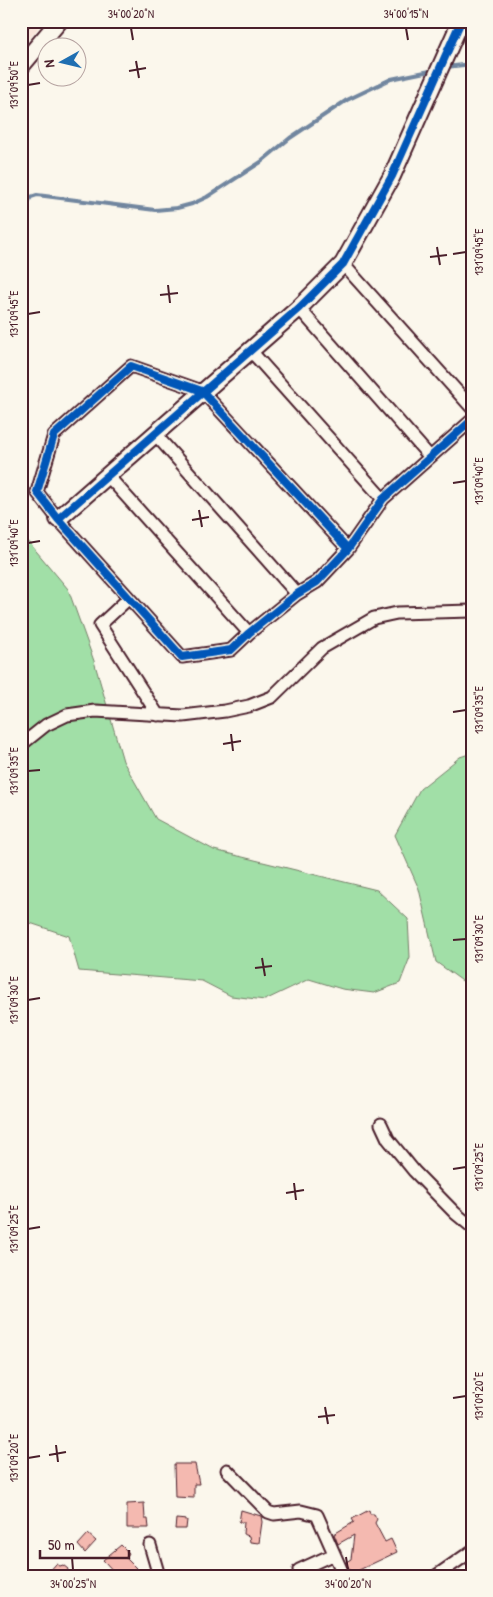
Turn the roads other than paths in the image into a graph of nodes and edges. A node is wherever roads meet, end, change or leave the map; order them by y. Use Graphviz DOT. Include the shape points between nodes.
graph roads {
  1 [pos="28,21"];
  2 [pos="59,21"];
  3 [pos="462,21"];
  4 [pos="21,29"];
  5 [pos="21,66"];
  6 [pos="343,264"];
  7 [pos="299,308"];
  8 [pos="250,350"];
  9 [pos="202,392"];
  10 [pos="472,408"];
  11 [pos="472,420"];
  12 [pos="155,434"];
  13 [pos="430,457"];
  14 [pos="108,476"];
  15 [pos="382,498"];
  16 [pos="58,519"];
  17 [pos="348,549"];
  18 [pos="297,594"];
  19 [pos="129,598"];
  20 [pos="472,611"];
  21 [pos="249,634"];
  22 [pos="158,715"];
  23 [pos="21,745"];
  24 [pos="381,1124"];
  25 [pos="472,1227"];
  26 [pos="227,1470"];
  27 [pos="150,1545"];
  28 [pos="472,1551"];
  29 [pos="334,1554"];
  30 [pos="299,1570"];
  31 [pos="159,1576"];
  32 [pos="344,1576"];
  33 [pos="436,1576"];
  1 -- 4 [label="lane"];
  2 -- 5 [label="street"];
  3 -- 6 [label="street" via="392,176"];
  6 -- 7 [label="street"];
  6 -- 10 [label="street"];
  7 -- 8 [label="street"];
  7 -- 13 [label="street"];
  8 -- 9 [label="street"];
  8 -- 15 [label="street"];
  9 -- 12 [label="street"];
  9 -- 16 [label="street" via="132,366 124,372 54,434 37,492"];
  9 -- 17 [label="street"];
  11 -- 13 [label="street"];
  12 -- 14 [label="street"];
  12 -- 18 [label="street"];
  13 -- 15 [label="street"];
  14 -- 16 [label="street"];
  14 -- 21 [label="street"];
  15 -- 17 [label="street"];
  16 -- 19 [label="street"];
  17 -- 18 [label="street" via="317,582"];
  18 -- 21 [label="street"];
  19 -- 21 [label="street" via="182,657 231,650"];
  19 -- 22 [label="street" via="100,625"];
  20 -- 22 [label="street" via="398,613 374,618 322,648 272,697 225,711"];
  22 -- 23 [label="street" via="94,711 67,715 46,725"];
  24 -- 25 [label="street" via="388,1139 414,1171"];
  26 -- 29 [label="street" via="268,1512 301,1511 317,1515"];
  27 -- 31 [label="street"];
  28 -- 33 [label="street"];
  29 -- 30 [label="street"];
  29 -- 32 [label="street"];
}
